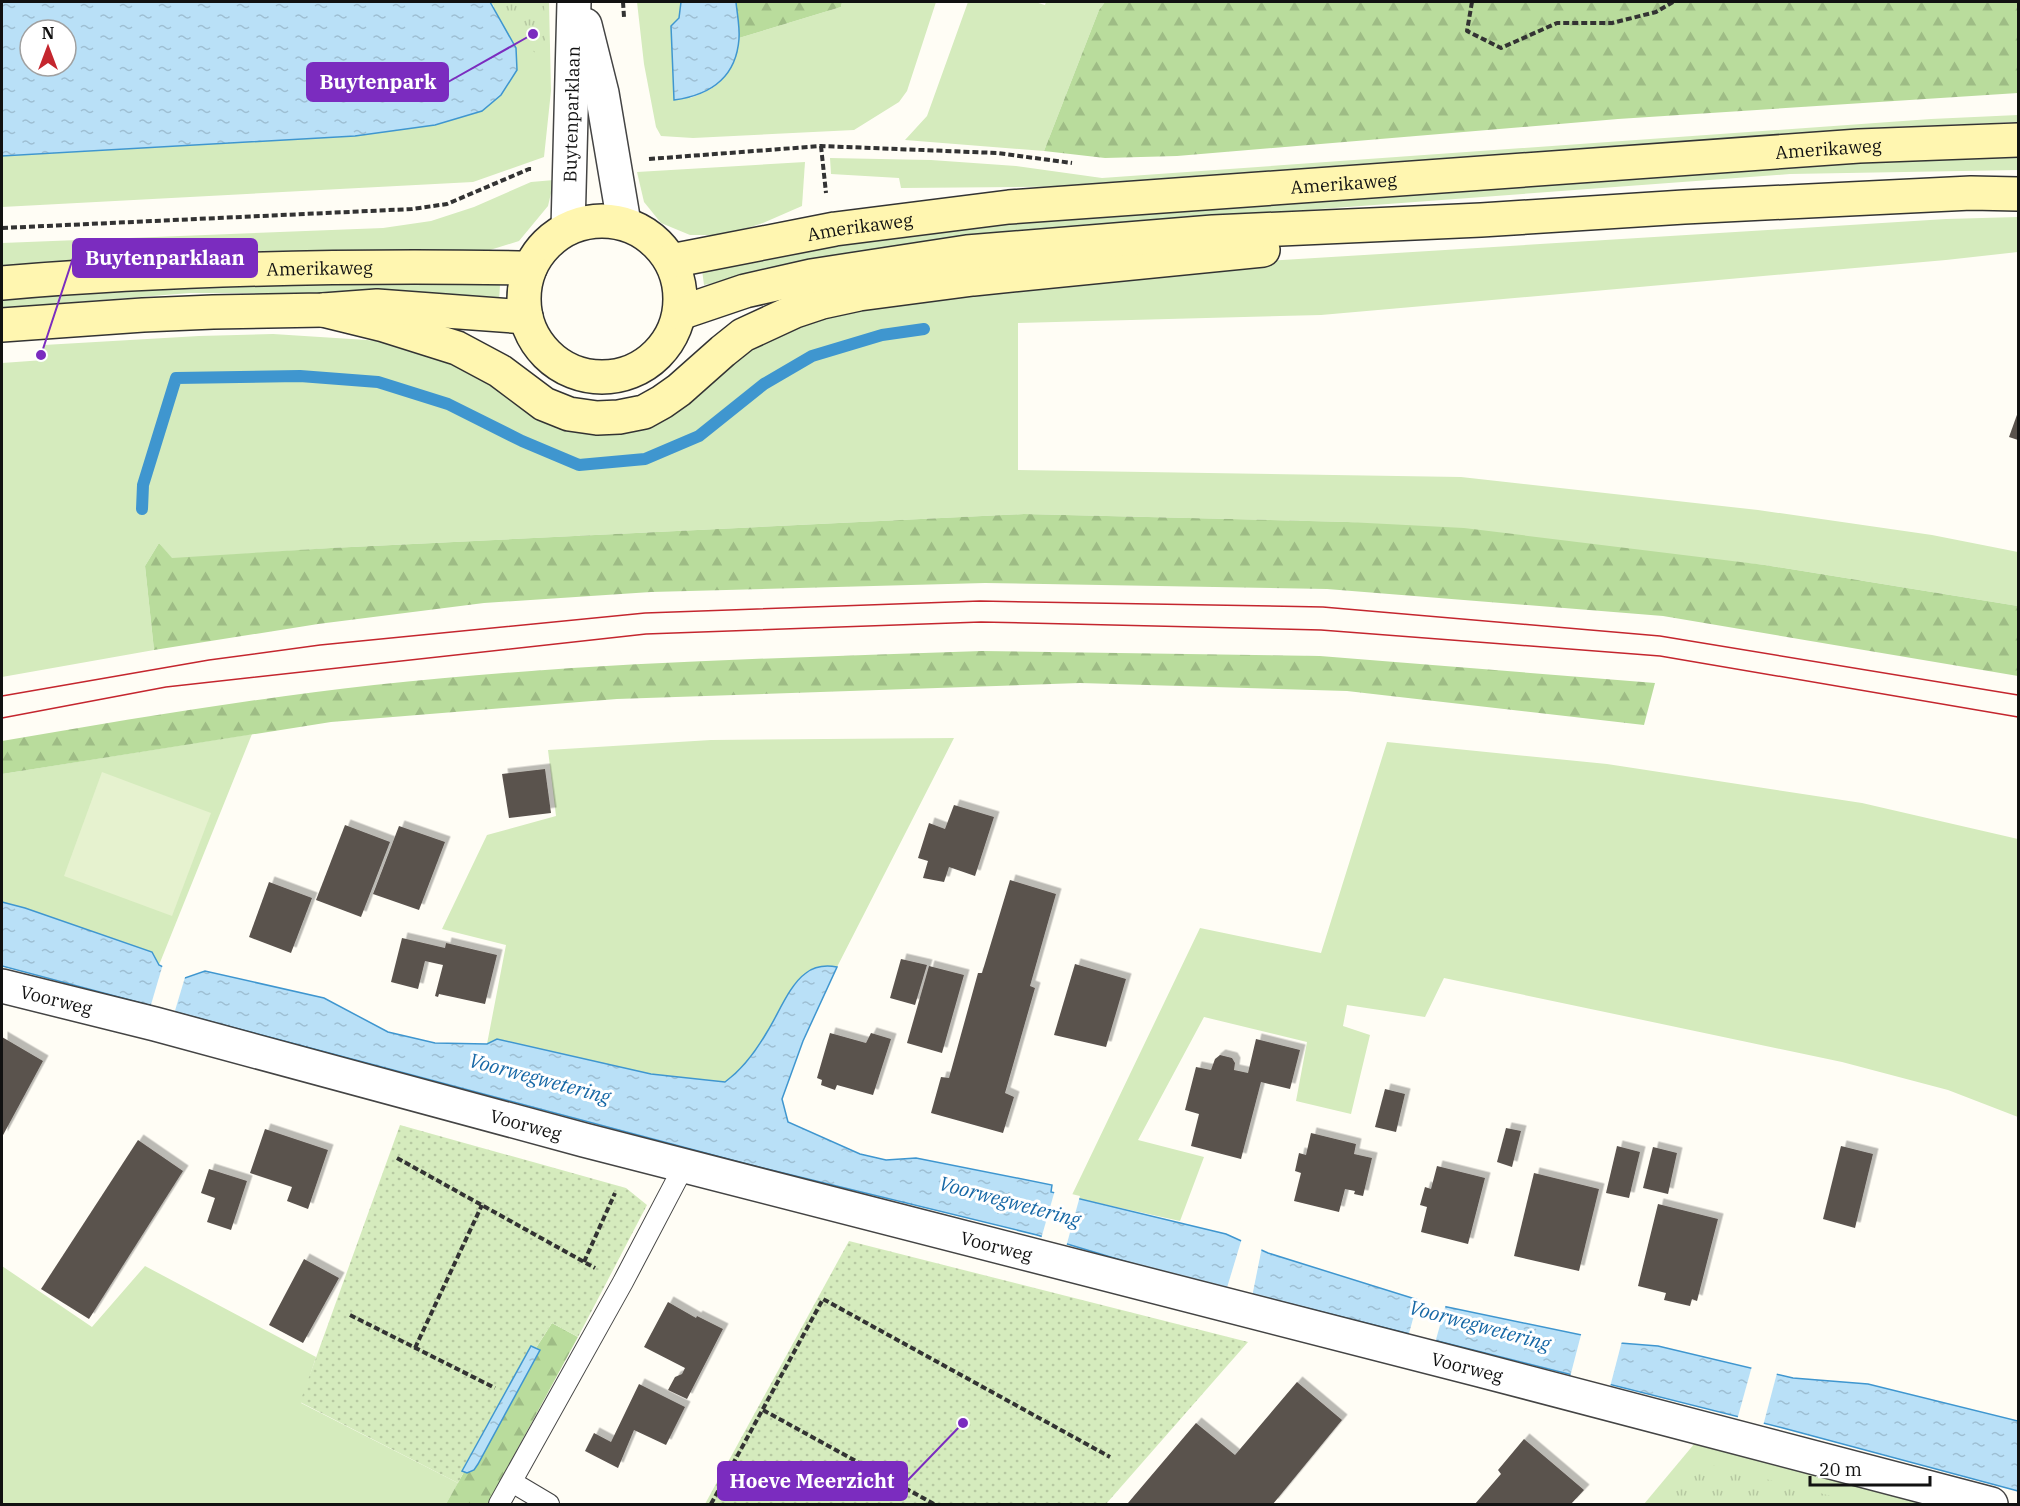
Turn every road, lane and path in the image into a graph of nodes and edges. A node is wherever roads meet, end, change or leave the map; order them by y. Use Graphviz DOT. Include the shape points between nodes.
graph roads {
  1 [pos="574,2"];
  2 [pos="579,2"];
  3 [pos="1472,2"];
  4 [pos="1673,2"];
  5 [pos="2019,140"];
  6 [pos="821,146"];
  7 [pos="614,162"];
  8 [pos="1077,163"];
  9 [pos="570,166"];
  10 [pos="2019,194"];
  11 [pos="827,200"];
  12 [pos="624,223"];
  13 [pos="1330,227"];
  14 [pos="2,228"];
  15 [pos="568,228"];
  16 [pos="671,261"];
  17 [pos="530,268"];
  18 [pos="2,283"];
  19 [pos="324,310"];
  20 [pos="680,313"];
  21 [pos="526,316"];
  22 [pos="2,325"];
  23 [pos="2,986"];
  24 [pos="397,1158"];
  25 [pos="684,1166"];
  26 [pos="615,1193"];
  27 [pos="482,1205"];
  28 [pos="584,1262"];
  29 [pos="623,1282"];
  30 [pos="350,1315"];
  31 [pos="415,1348"];
  32 [pos="495,1388"];
  33 [pos="763,1410"];
  34 [pos="1110,1457"];
  35 [pos="512,1482"];
  36 [pos="499,1504"];
  37 [pos="549,1504"];
  38 [pos="711,1504"];
  39 [pos="934,1504"];
  40 [pos="1991,1504"];
  1 -- 9 [label="street, Buytenparklaan"];
  2 -- 7 [label="street, Buytenparklaan" via="602,93"];
  3 -- 4 [label="path" via="1467,31 1501,48 1557,23 1612,23 1656,12"];
  5 -- 16 [label="main road, Amerikaweg" via="1836,148 1009,207 835,229"];
  6 -- 7 [label="path"];
  6 -- 8 [label="path" via="997,153"];
  6 -- 11 [label="path"];
  7 -- 12 [label="street, Buytenparklaan"];
  9 -- 14 [label="path" via="529,169 447,204 412,209"];
  9 -- 15 [label="street, Buytenparklaan"];
  10 -- 13 [label="main road" via="1696,206"];
  12 -- 15 [label="main road" via="595,221"];
  12 -- 16 [label="main road" via="643,231"];
  13 -- 19 [label="main road" via="1273,249 973,279 822,302 743,335 662,402 644,412 619,417 568,414 544,404 500,372 457,348"];
  13 -- 20 [label="main road" via="967,252 812,276 745,291"];
  15 -- 17 [label="main road" via="539,252"];
  16 -- 20 [label="main road" via="680,286"];
  17 -- 18 [label="main road, Amerikaweg" via="318,268 85,276"];
  17 -- 21 [label="main road" via="524,300"];
  19 -- 21 [label="main road" via="377,306"];
  19 -- 22 [label="main road" via="213,312"];
  20 -- 21 [label="main road" via="675,329 657,356 643,366 612,377 564,368 540,346"];
  23 -- 25 [label="street, Voorweg"];
  24 -- 27 [label="path"];
  25 -- 29 [label="lane"];
  25 -- 40 [label="street, Voorweg"];
  26 -- 28 [label="path"];
  27 -- 28 [label="path"];
  27 -- 31 [label="path"];
  28 -- 29 [label="path"];
  29 -- 35 [label="lane"];
  30 -- 31 [label="path"];
  31 -- 32 [label="path"];
  33 -- 34 [label="path" via="823,1299"];
  33 -- 38 [label="path"];
  33 -- 39 [label="path"];
  35 -- 36 [label="lane"];
  35 -- 37 [label="lane"];
}
